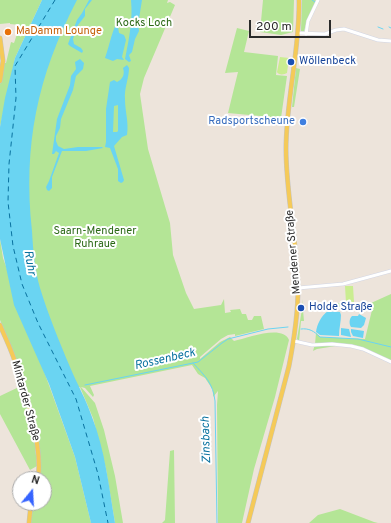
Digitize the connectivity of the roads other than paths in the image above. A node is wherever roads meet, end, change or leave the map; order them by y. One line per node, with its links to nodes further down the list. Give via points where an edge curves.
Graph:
1 (299, 0): 3 (main road, Mendener Straße)
2 (318, 0): 4 (street, via 308,21)
3 (298, 33): 4 (street); 9 (main road, Mendener Straße, via 286,149)
4 (306, 34): 6 (street, via 325,34 344,29 378,40)
5 (0, 38): 7 (main road, via 3,61)
6 (391, 41)
7 (0, 81)
8 (391, 271): 9 (street, via 343,284)
9 (298, 288): 11 (main road, Mendener Straße)
10 (0, 325): 13 (main road, Mintarder Straße, via 17,366 30,410 37,441)
11 (294, 341): 12 (street, via 312,345 351,346); 16 (main road, Mendener Straße)
12 (391, 362)
13 (40, 471)
14 (30, 511): 15 (main road)
15 (29, 523)
16 (248, 523)

